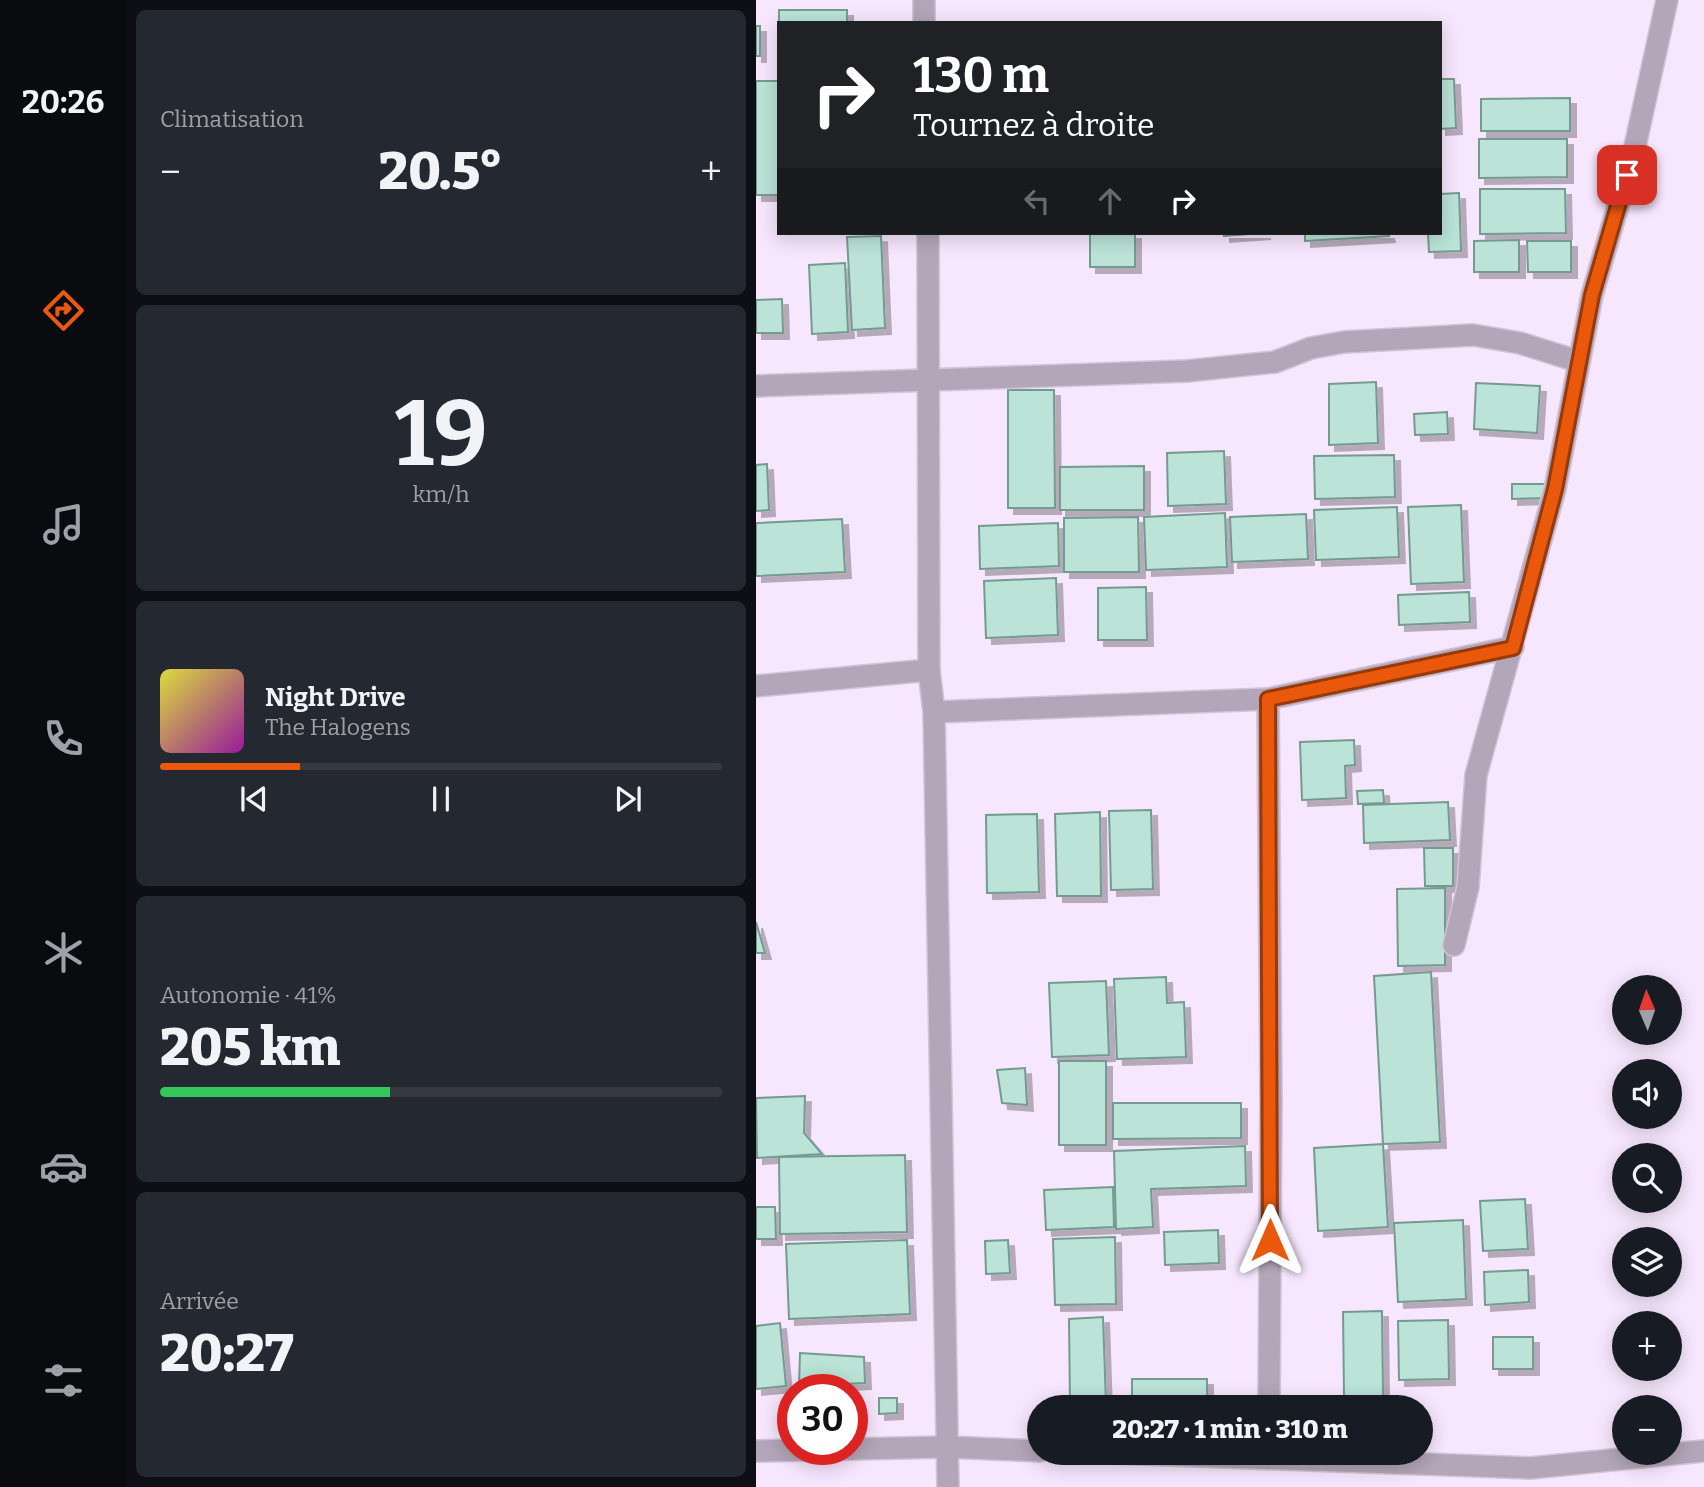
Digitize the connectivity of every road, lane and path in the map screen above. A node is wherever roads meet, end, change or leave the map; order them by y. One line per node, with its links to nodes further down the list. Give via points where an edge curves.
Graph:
1 (924, 0): 3 (street)
2 (1667, 0): 5 (street, via 1633,151)
3 (924, 21)
4 (928, 235): 6 (street)
5 (1577, 361): 6 (street, via 1520,343 1473,335 1345,342 1311,348 1275,362 1187,371); 8 (street, via 1555,489)
6 (930, 377): 7 (street); 9 (street)
7 (756, 386)
8 (1513, 648): 11 (street); 13 (street, via 1476,775 1468,887)
9 (929, 670): 10 (street); 12 (street)
10 (756, 686)
11 (1268, 699): 12 (street); 14 (street)
12 (934, 712): 15 (street)
13 (1454, 945)
14 (1269, 1395)
15 (947, 1447): 16 (street); 17 (street); 23 (street)
16 (868, 1449)
17 (1027, 1450)
18 (756, 1451): 19 (street)
19 (777, 1451)
20 (1704, 1451): 22 (street)
21 (1376, 1465): 22 (street)
22 (1530, 1478)
23 (948, 1487)

